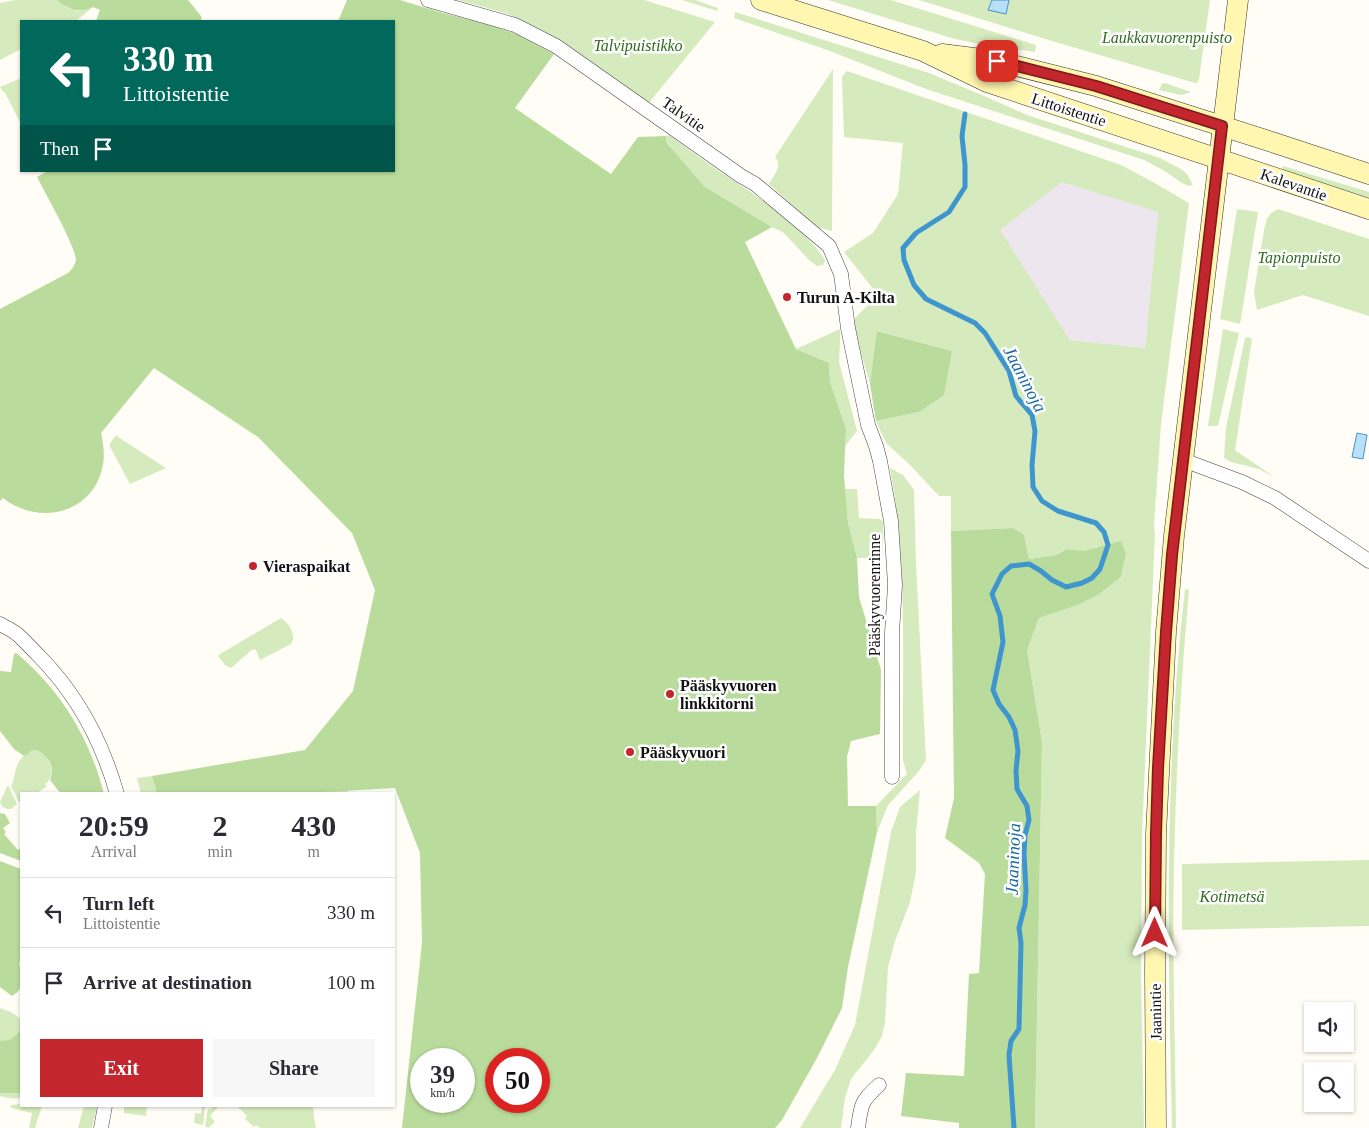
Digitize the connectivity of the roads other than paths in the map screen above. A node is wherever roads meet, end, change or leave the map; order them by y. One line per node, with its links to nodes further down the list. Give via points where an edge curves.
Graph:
1 (428, 0): 9 (street, Talvitie, via 515,25 556,46 756,184 829,246 841,274)
2 (761, 0): 4 (main road, Littoistentie)
3 (1238, 0): 5 (main road, Jaanintie)
4 (923, 51): 5 (main road, Littoistentie, via 997,61 1096,86); 6 (main road, Littoistentie, via 987,82)
5 (1222, 126): 6 (main road, Jaanintie); 7 (main road, Kalevantie)
6 (1219, 159): 8 (main road, Kalevantie); 10 (main road, Jaanintie)
7 (1369, 174)
8 (1369, 209)
9 (848, 328): 13 (street, Pääskyvuorenrinne, via 891,521 895,585)
10 (1183, 460): 11 (street, via 1275,498); 19 (main road, Jaanintie, via 1166,632 1156,834)
11 (1369, 561)
12 (0, 624): 14 (street, via 16,633 72,694 88,721)
13 (892, 777)
14 (116, 792)
15 (879, 1085): 18 (street, via 867,1095 860,1107)
16 (105, 1107): 17 (street)
17 (101, 1128)
18 (858, 1128)
19 (1156, 1128)

